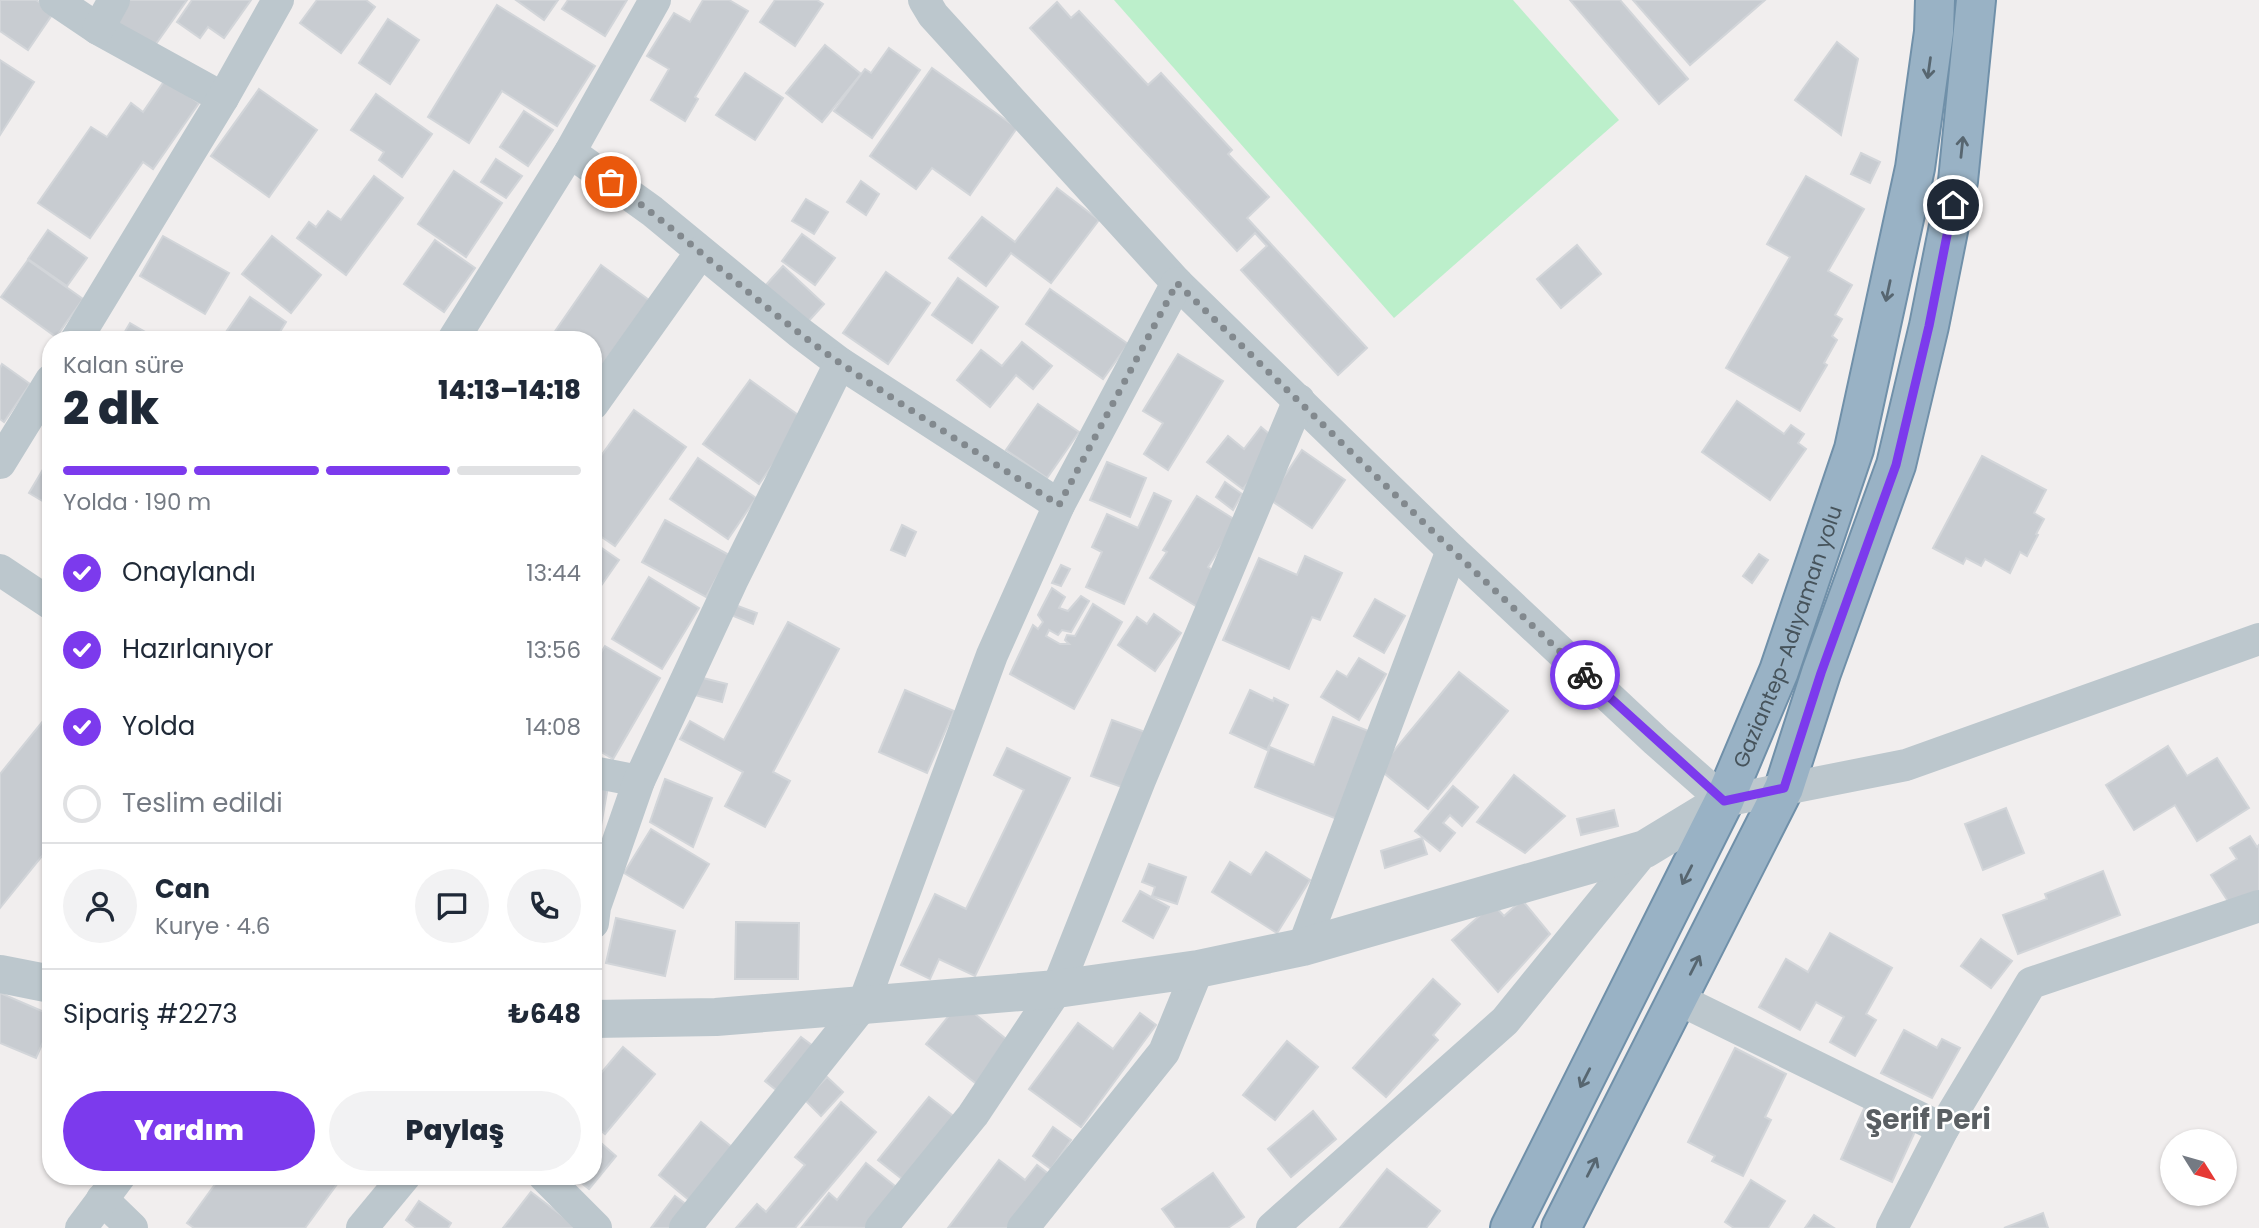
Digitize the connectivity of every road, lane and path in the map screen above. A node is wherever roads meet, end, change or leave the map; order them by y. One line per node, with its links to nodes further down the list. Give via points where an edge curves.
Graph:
1 (55, 0): 8 (street)
2 (114, 0): 8 (street)
3 (278, 0): 9 (street)
4 (655, 0): 10 (street)
5 (1936, 0): 28 (highway, Gaziantep-Adıyaman yolu, one-way to 28, via 1915,168 1854,449 1779,671)
6 (1976, 0): 27 (highway, one-way to 6, via 1899,453 1958,181)
7 (936, 5): 12 (street)
8 (98, 29): 9 (street)
9 (223, 98): 13 (street)
10 (570, 152): 11 (street); 14 (street)
11 (701, 252): 15 (street); 16 (street)
12 (1177, 283): 18 (street); 20 (street)
13 (81, 331)
14 (459, 331)
15 (840, 363): 20 (street); 26 (street)
16 (602, 391)
17 (42, 395): 19 (street)
18 (1299, 400): 21 (street); 36 (street)
19 (0, 463)
20 (1059, 505): 38 (street, via 992,654)
21 (1452, 550): 28 (street); 32 (street)
22 (0, 570): 23 (street)
23 (42, 598)
24 (2259, 639): 27 (street, via 1906,765)
25 (602, 774): 26 (street)
26 (639, 781): 30 (street)
27 (1784, 788): 28 (street); 37 (highway, one-way to 27)
28 (1724, 801): 29 (street); 52 (highway, Gaziantep-Adıyaman yolu, one-way to 52)
29 (1645, 849): 32 (street); 51 (street, via 1505,1021)
30 (602, 887)
31 (2259, 906): 40 (street, via 2031,983)
32 (1303, 947): 33 (street)
33 (1198, 969): 36 (street); 50 (street, via 1164,1052)
34 (0, 974): 35 (street)
35 (42, 982)
36 (1057, 989): 38 (street); 49 (street, via 973,1115)
37 (1678, 999): 40 (street); 53 (highway, one-way to 37)
38 (863, 1006): 39 (street, via 716,1017); 48 (street)
39 (602, 1018)
40 (1943, 1129): 54 (street)
41 (398, 1185): 46 (street)
42 (553, 1185): 47 (street)
43 (111, 1187): 44 (street); 45 (street)
44 (80, 1228)
45 (132, 1228)
46 (362, 1228)
47 (596, 1228)
48 (685, 1228)
49 (881, 1228)
50 (1023, 1228)
51 (1272, 1228)
52 (1510, 1228)
53 (1561, 1228)
54 (1892, 1228)

